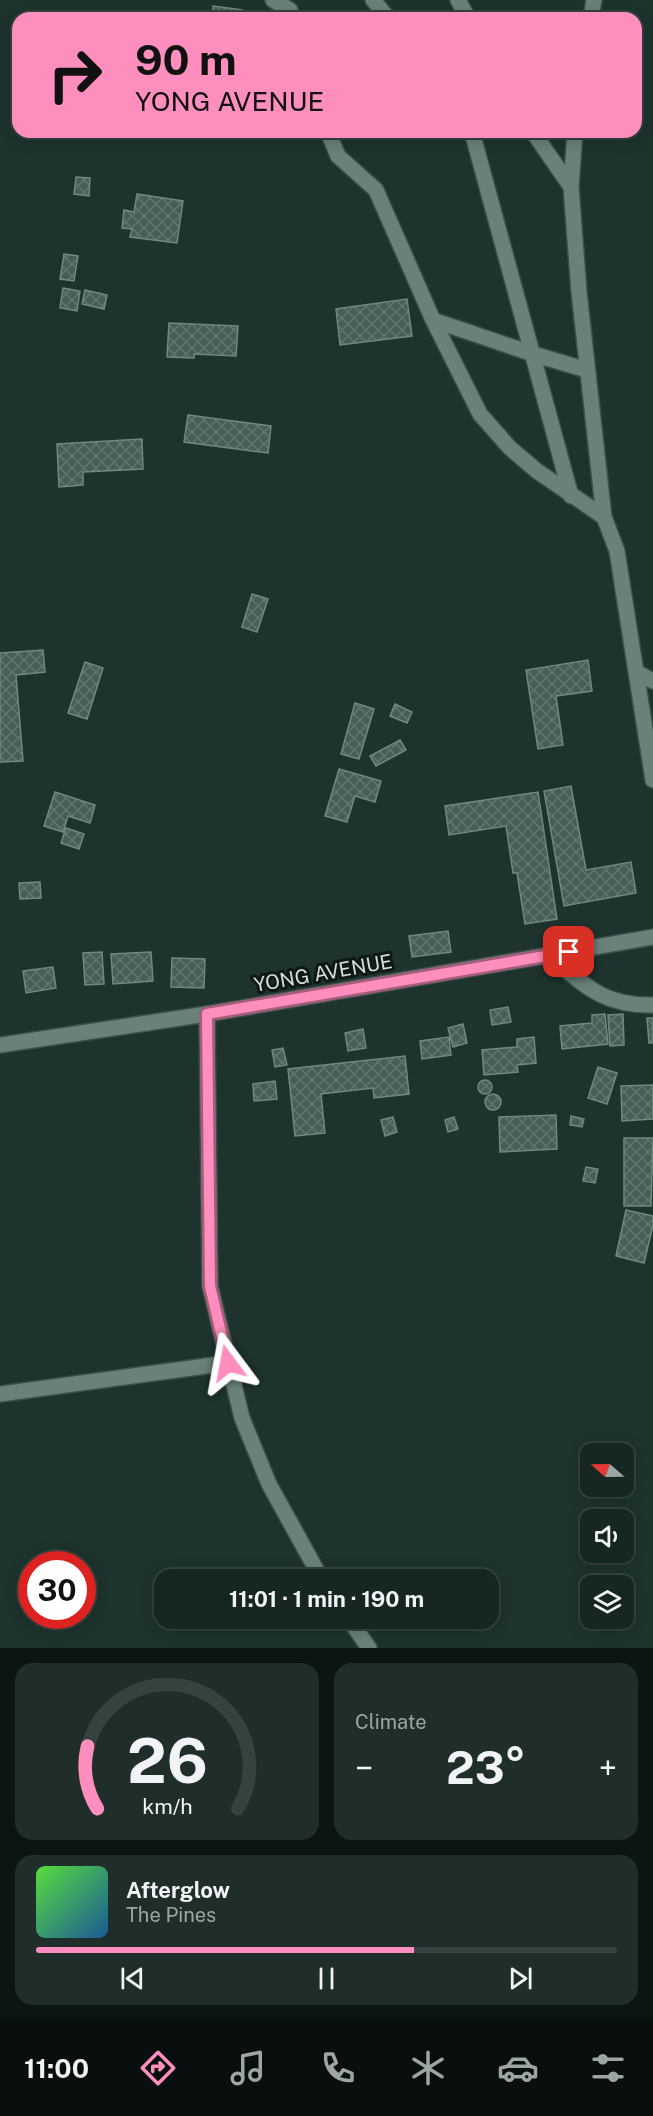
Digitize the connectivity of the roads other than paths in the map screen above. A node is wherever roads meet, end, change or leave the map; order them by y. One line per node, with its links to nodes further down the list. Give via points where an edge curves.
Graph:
1 (273, 0): 3 (street)
2 (373, 0): 4 (street)
3 (290, 9)
4 (383, 12)
5 (330, 138): 10 (street, via 338,156 375,190)
6 (474, 138): 11 (street)
7 (537, 138): 9 (street)
8 (575, 138): 9 (street)
9 (571, 187): 12 (street)
10 (432, 320): 11 (street); 13 (street, via 480,414 510,448)
11 (533, 354): 12 (street); 13 (street)
12 (587, 370): 14 (street)
13 (571, 496): 14 (street)
14 (604, 517): 15 (street, via 617,551)
15 (636, 672): 16 (street); 17 (street)
16 (653, 681)
17 (653, 780)
18 (653, 937): 19 (street, YONG AVENUE)
19 (548, 956): 20 (street, via 597,994 617,1002); 21 (street, YONG AVENUE)
20 (653, 1005)
21 (207, 1014): 22 (street, YONG AVENUE); 23 (street, via 210,1286)
22 (0, 1045)
23 (228, 1363): 24 (street); 25 (street, via 242,1418 269,1484)
24 (0, 1394)
25 (316, 1569)
26 (356, 1629): 27 (street)
27 (369, 1648)

